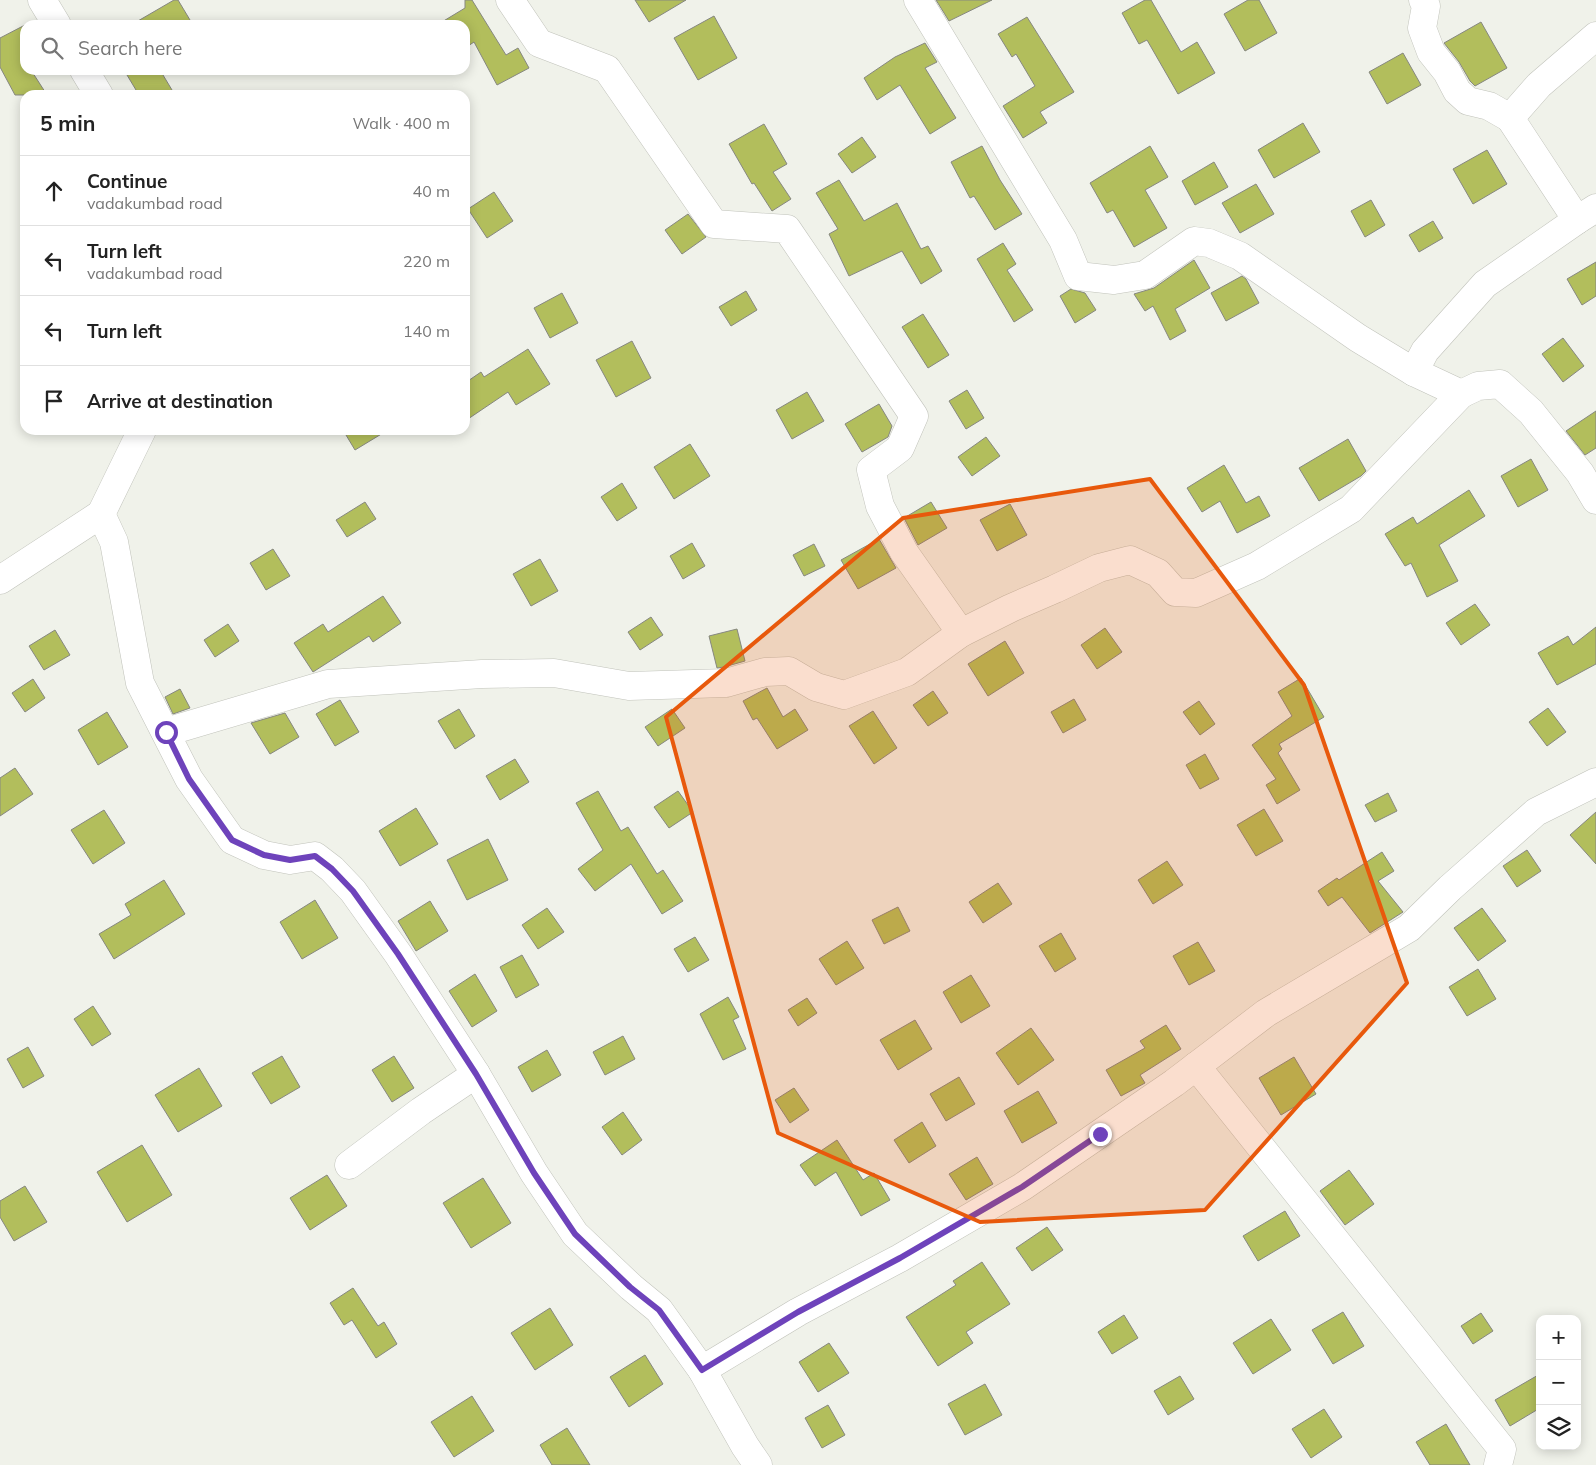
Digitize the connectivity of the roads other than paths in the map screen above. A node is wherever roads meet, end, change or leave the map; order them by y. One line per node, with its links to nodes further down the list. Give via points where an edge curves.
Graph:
1 (42, 0): 5 (street)
2 (510, 0): 17 (street, via 538,43 607,69 714,224 787,229 914,416 900,448 871,470 880,506 904,552)
3 (918, 0): 11 (street, via 1063,240 1078,276 1114,280 1145,275 1194,241 1209,243 1240,256 1358,338)
4 (1423, 0): 9 (street, via 1426,6 1422,28 1431,52 1457,91 1468,101 1489,106)
5 (54, 20)
6 (1596, 36): 9 (street, via 1539,85)
7 (87, 75): 8 (street)
8 (96, 90)
9 (1510, 118): 10 (street)
10 (1586, 214): 11 (street, via 1485,284 1425,350)
11 (1414, 372): 12 (street)
12 (1461, 394): 14 (street, via 1478,386 1500,384 1531,412 1580,474); 17 (street, via 1352,509 1257,566 1196,594 1175,592 1158,573 1130,560 1099,568)
13 (140, 435): 15 (street)
14 (1596, 500)
15 (101, 514): 16 (street); 18 (street, via 114,542 140,683)
16 (0, 580)
17 (961, 633): 18 (street, via 907,672 844,695 816,687 789,671 765,672 726,683 629,686 554,673 482,674 328,684)
18 (166, 732): 21 (street, via 189,779 232,840 272,857 290,860 315,856 353,891)
19 (1596, 782): 20 (street, via 1536,812 1409,928 1266,1013)
20 (1196, 1066): 23 (street, via 1022,1187 900,1258 798,1312); 25 (street, via 1502,1449)
21 (476, 1074): 22 (street); 23 (street, via 534,1173 575,1234 659,1310)
22 (349, 1165)
23 (702, 1370): 24 (street)
24 (758, 1465)
25 (1498, 1465)

